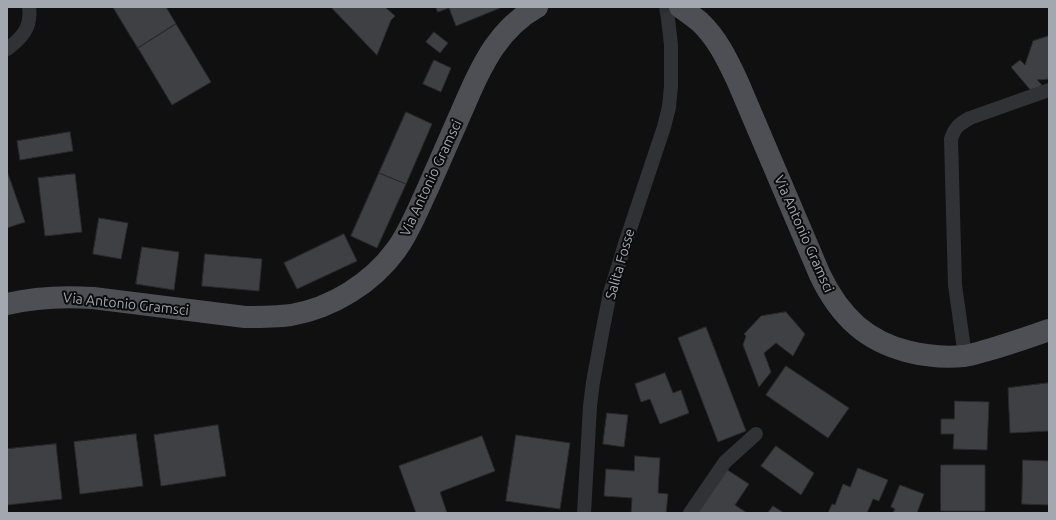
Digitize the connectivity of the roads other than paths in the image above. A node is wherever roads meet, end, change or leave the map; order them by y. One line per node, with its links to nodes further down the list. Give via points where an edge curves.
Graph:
1 (29, 7): 4 (street, via 30,16 25,32)
2 (536, 7): 6 (main road, Via Antonio Gramsci, via 510,26 490,52 412,224 396,249 376,273 349,292 305,311 260,317 74,297 41,298)
3 (674, 13): 8 (main road, Via Antonio Gramsci, via 701,23 729,63 820,275 827,290 847,317 859,328 900,350 932,356); 10 (street, Salita Fosse, via 670,107 610,293 593,382)
4 (7, 49)
5 (1049, 90): 8 (street, via 970,118 954,130 951,139 954,285)
6 (7, 304)
7 (1049, 330): 8 (main road, Via Antonio Gramsci, via 1008,345)
8 (965, 356)
9 (756, 434): 11 (street, via 725,462)
10 (584, 513)
11 (690, 513)

